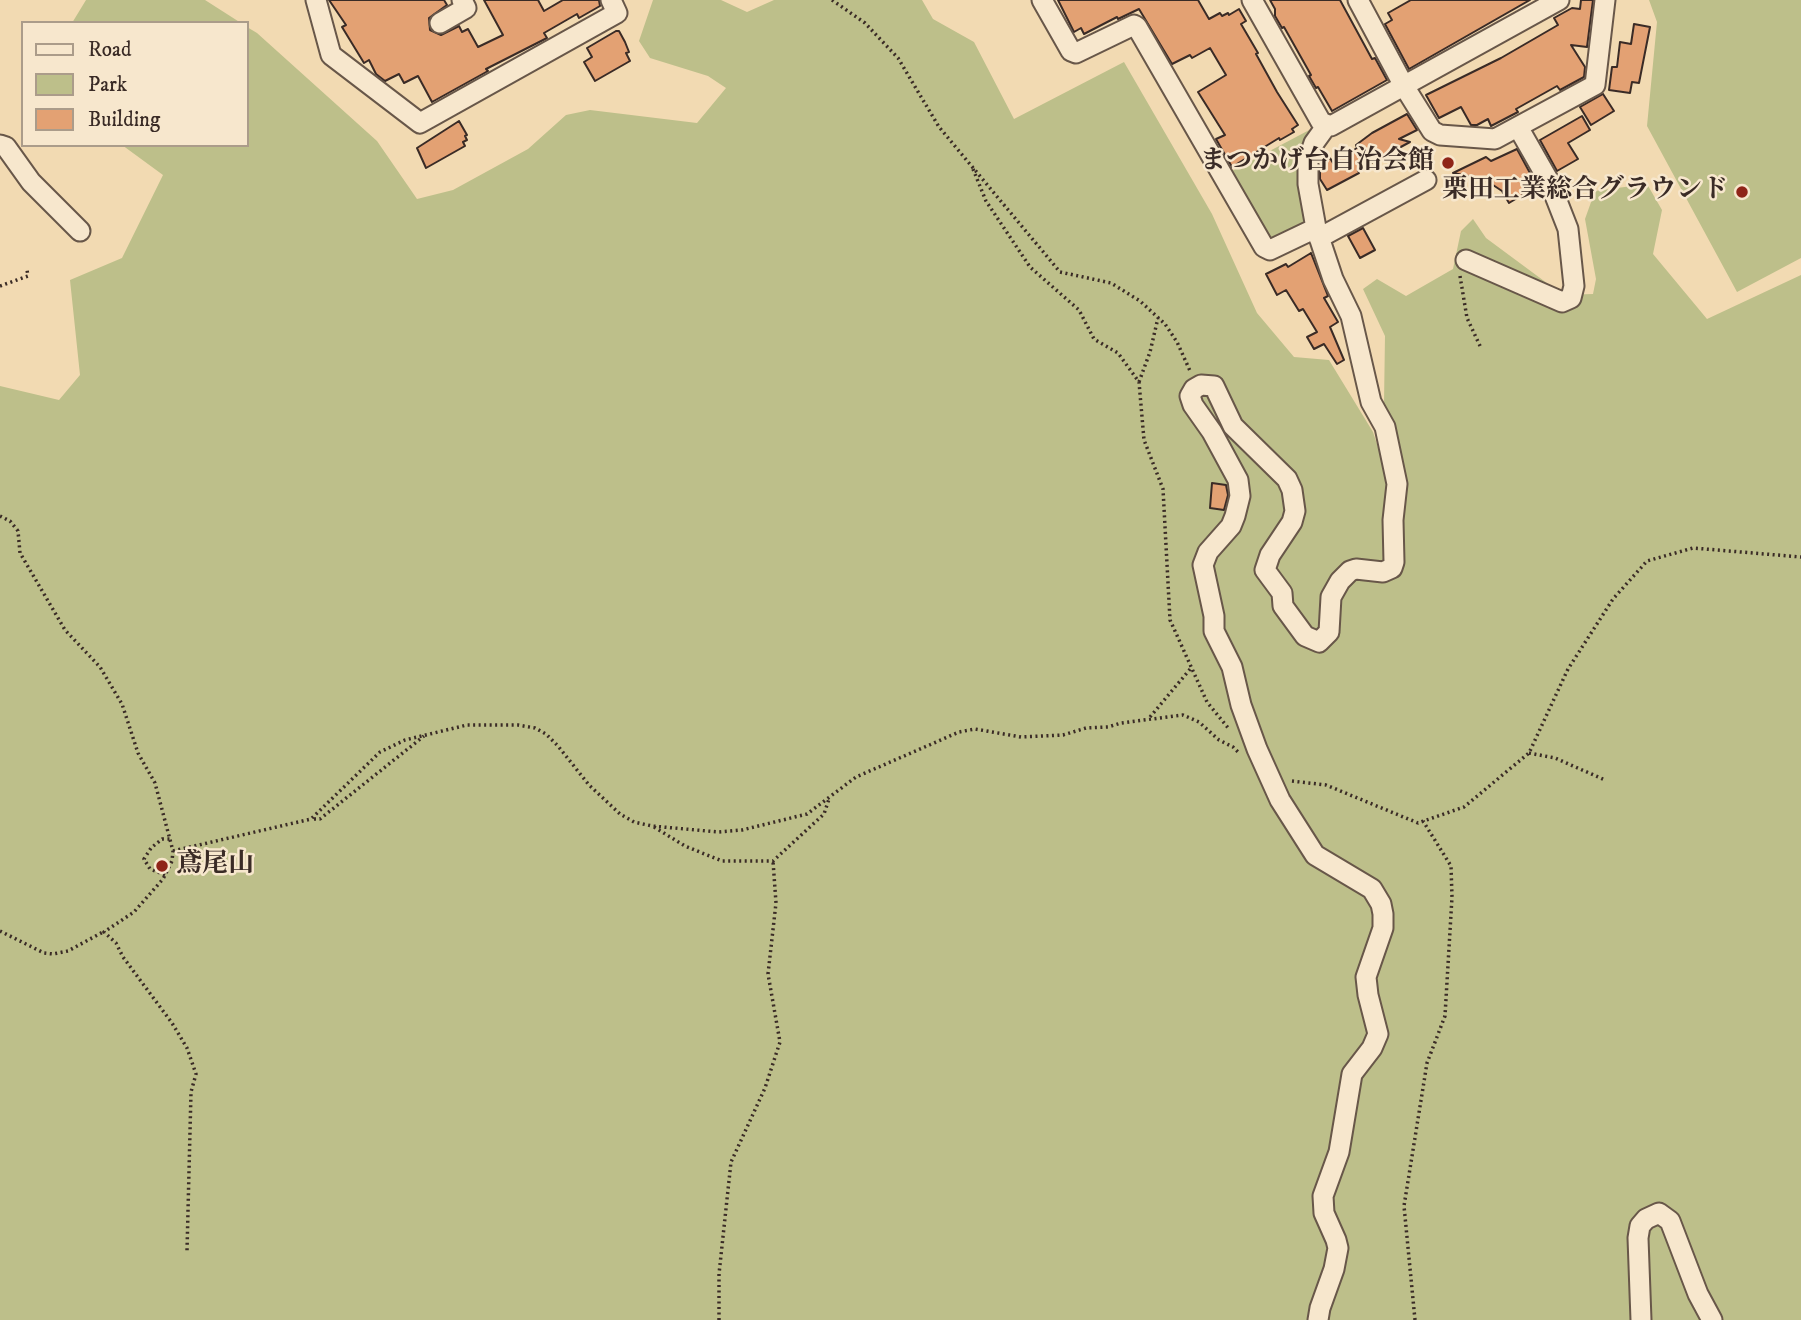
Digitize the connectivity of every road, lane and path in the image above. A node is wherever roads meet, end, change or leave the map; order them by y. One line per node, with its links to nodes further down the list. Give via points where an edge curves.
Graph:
1 (316, 0): 3 (street, via 331,55 420,124 617,13)
2 (462, 0): 10 (street, via 466,8)
3 (611, 0)
4 (832, 0): 15 (path, via 865,23 898,58 939,127)
5 (1042, 0): 18 (street, via 1076,53 1134,24 1137,27 1264,247 1270,250)
6 (1252, 0): 12 (street, via 1321,122)
7 (1559, 0): 11 (street)
8 (1605, 0): 13 (street, via 1595,85)
9 (1363, 2): 11 (street)
10 (440, 23)
11 (1404, 86): 12 (street); 13 (street, via 1432,131 1440,135 1495,139)
12 (1327, 125): 18 (street, via 1308,161)
13 (1518, 127): 19 (street, via 1550,183 1568,229 1574,286 1571,298 1562,302)
14 (0, 145): 17 (street)
15 (973, 169): 22 (path, via 1060,272 1111,283); 24 (path, via 986,201 1030,267 1079,310 1094,339 1118,353)
16 (1426, 180): 18 (street)
17 (80, 232)
18 (1317, 233): 25 (street, via 1351,316 1370,402 1385,427 1397,484 1392,568 1383,572 1356,569 1340,581 1331,597 1329,632 1319,642 1305,636 1265,570 1292,522 1292,491 1287,479 1233,426 1214,386)
19 (1466, 260): 23 (path, via 1459,266 1462,292 1467,318)
20 (27, 270): 21 (path, via 28,276)
21 (0, 286)
22 (1158, 318): 24 (path); 25 (path, via 1177,342)
23 (1481, 348)
24 (1139, 382): 28 (path, via 1144,440 1163,489 1170,620)
25 (1198, 387): 34 (street, via 1190,397 1193,405 1233,468 1240,496 1231,526 1208,552 1203,565 1214,631 1232,667)
26 (0, 516): 40 (path, via 18,531 20,553 65,630 100,667 122,704 138,753 155,783)
27 (1801, 557): 32 (path, via 1693,548 1647,561 1613,599 1568,669)
28 (1191, 668): 29 (path); 31 (path, via 1207,702)
29 (1148, 719): 33 (path, via 1191,718 1233,747); 36 (path, via 1063,735 959,732 856,777)
30 (426, 735): 37 (path, via 320,819); 37 (path, via 380,752); 39 (path, via 467,725 536,729 558,746 620,814)
31 (1236, 738)
32 (1530, 753): 35 (path, via 1555,758); 38 (path, via 1464,807)
33 (1244, 761)
34 (1269, 778): 38 (path, via 1326,785 1418,823); 48 (street, via 1315,855 1372,889 1383,915 1366,976 1378,1034 1352,1074 1339,1152 1324,1196 1324,1213 1338,1248)
35 (1605, 780)
36 (830, 797): 39 (path, via 807,814 742,830); 42 (path, via 824,814)
37 (311, 819): 41 (path)
38 (1423, 821): 49 (path, via 1451,866 1452,897 1445,1016 1427,1063 1404,1206)
39 (652, 827): 42 (path, via 722,861)
40 (170, 839): 41 (path); 43 (path, via 162,839 145,859 150,869)
41 (173, 851): 43 (path)
42 (773, 861): 47 (path, via 776,903 768,974 780,1042 765,1088 731,1162)
43 (165, 875): 45 (path, via 134,912)
44 (0, 931): 45 (path, via 53,954)
45 (104, 932): 46 (path, via 173,1023 196,1074 191,1092)
46 (187, 1251)
47 (719, 1320)
48 (1318, 1320)
49 (1415, 1320)
50 (1641, 1320): 51 (street, via 1640,1226 1659,1213 1671,1221)
51 (1712, 1320)

